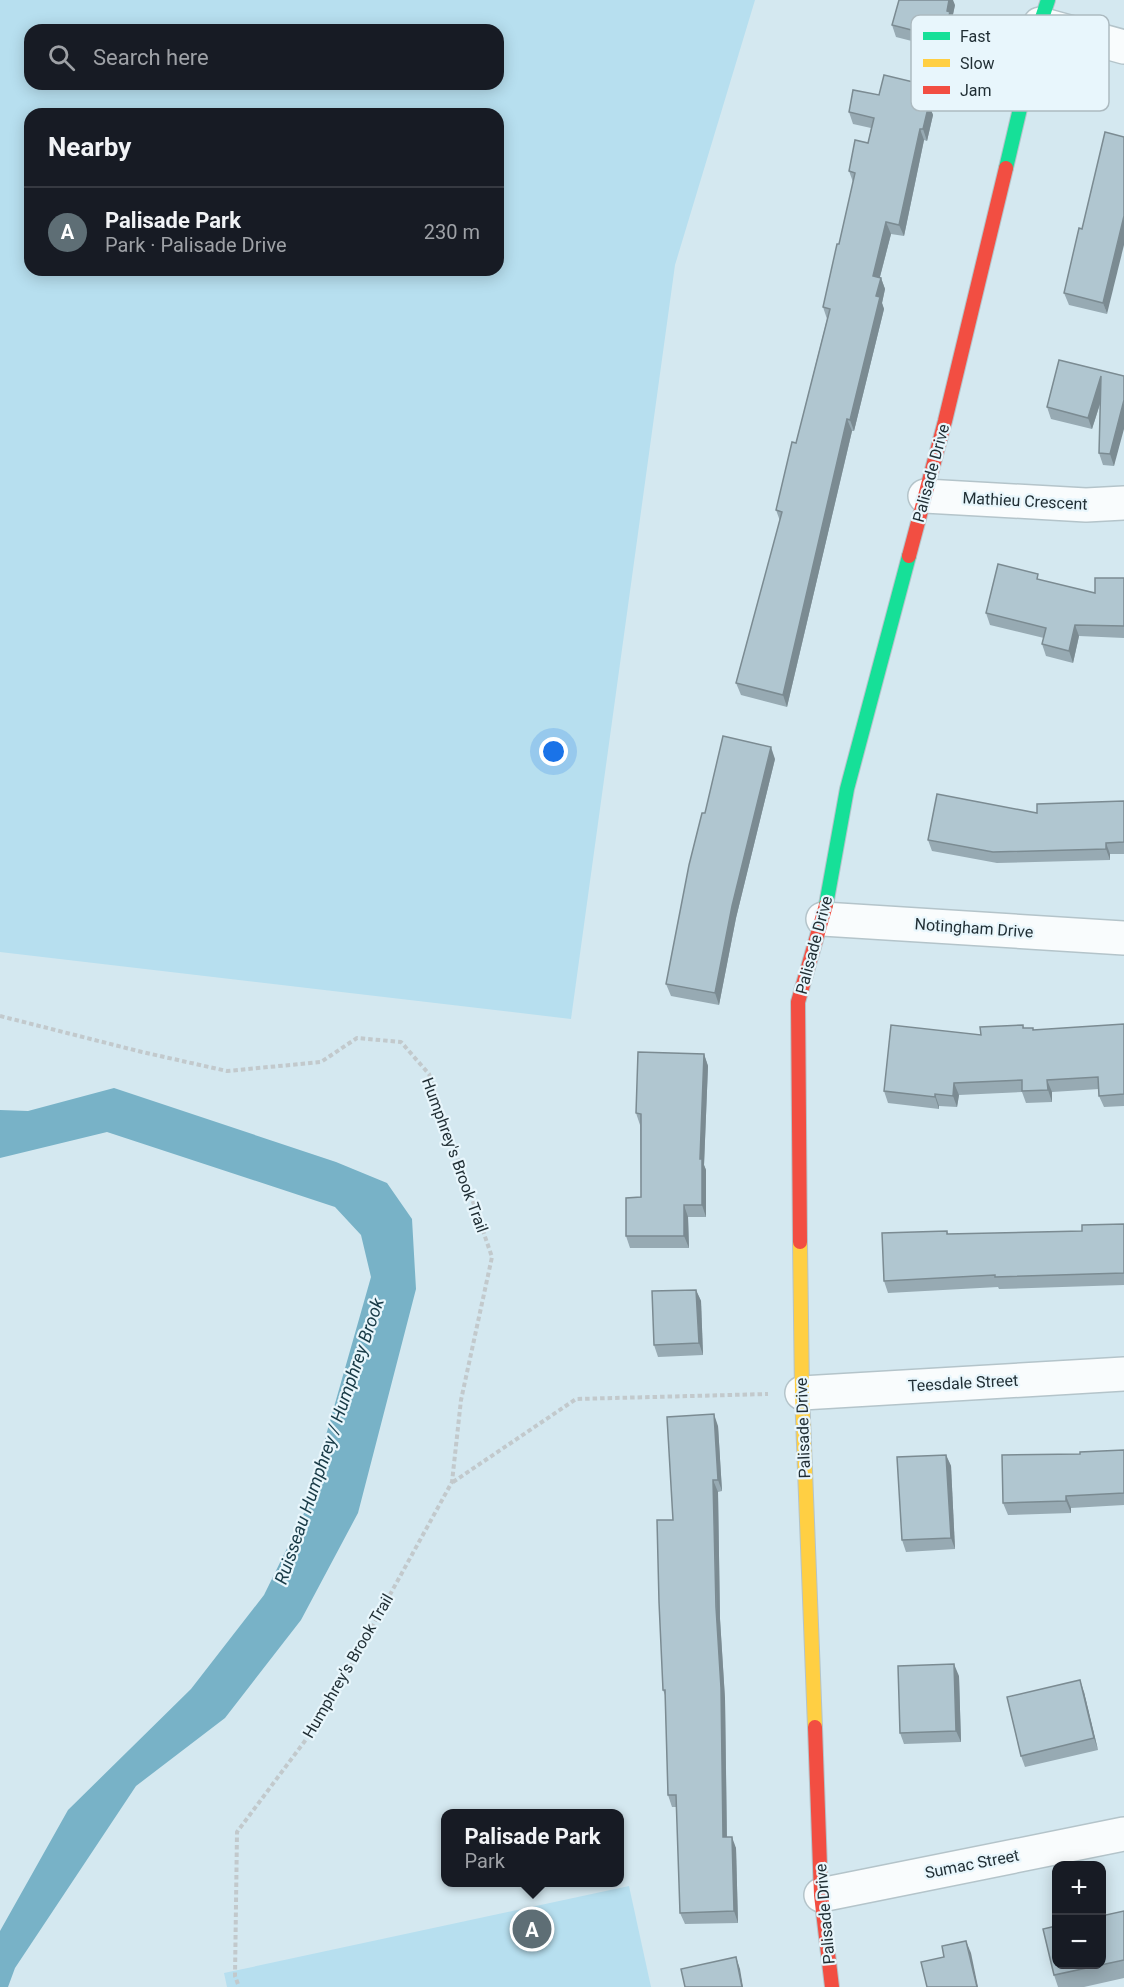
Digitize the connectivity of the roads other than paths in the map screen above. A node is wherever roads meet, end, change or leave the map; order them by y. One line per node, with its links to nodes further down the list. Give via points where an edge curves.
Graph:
1 (1109, 40): 2 (street)
2 (1124, 47)
3 (1020, 111): 4 (street, Palisade Drive)
4 (926, 496): 5 (street, Mathieu Crescent); 6 (street, Palisade Drive, via 847,789)
5 (1124, 503)
6 (823, 919): 7 (street, Notingham Drive); 9 (street, Palisade Drive, via 798,1002)
7 (1124, 938)
8 (1124, 1374): 9 (street, Teesdale Street)
9 (802, 1393): 11 (street, Palisade Drive)
10 (1124, 1834): 11 (street, Sumac Street)
11 (821, 1895): 12 (street, Palisade Drive)
12 (832, 1987)

